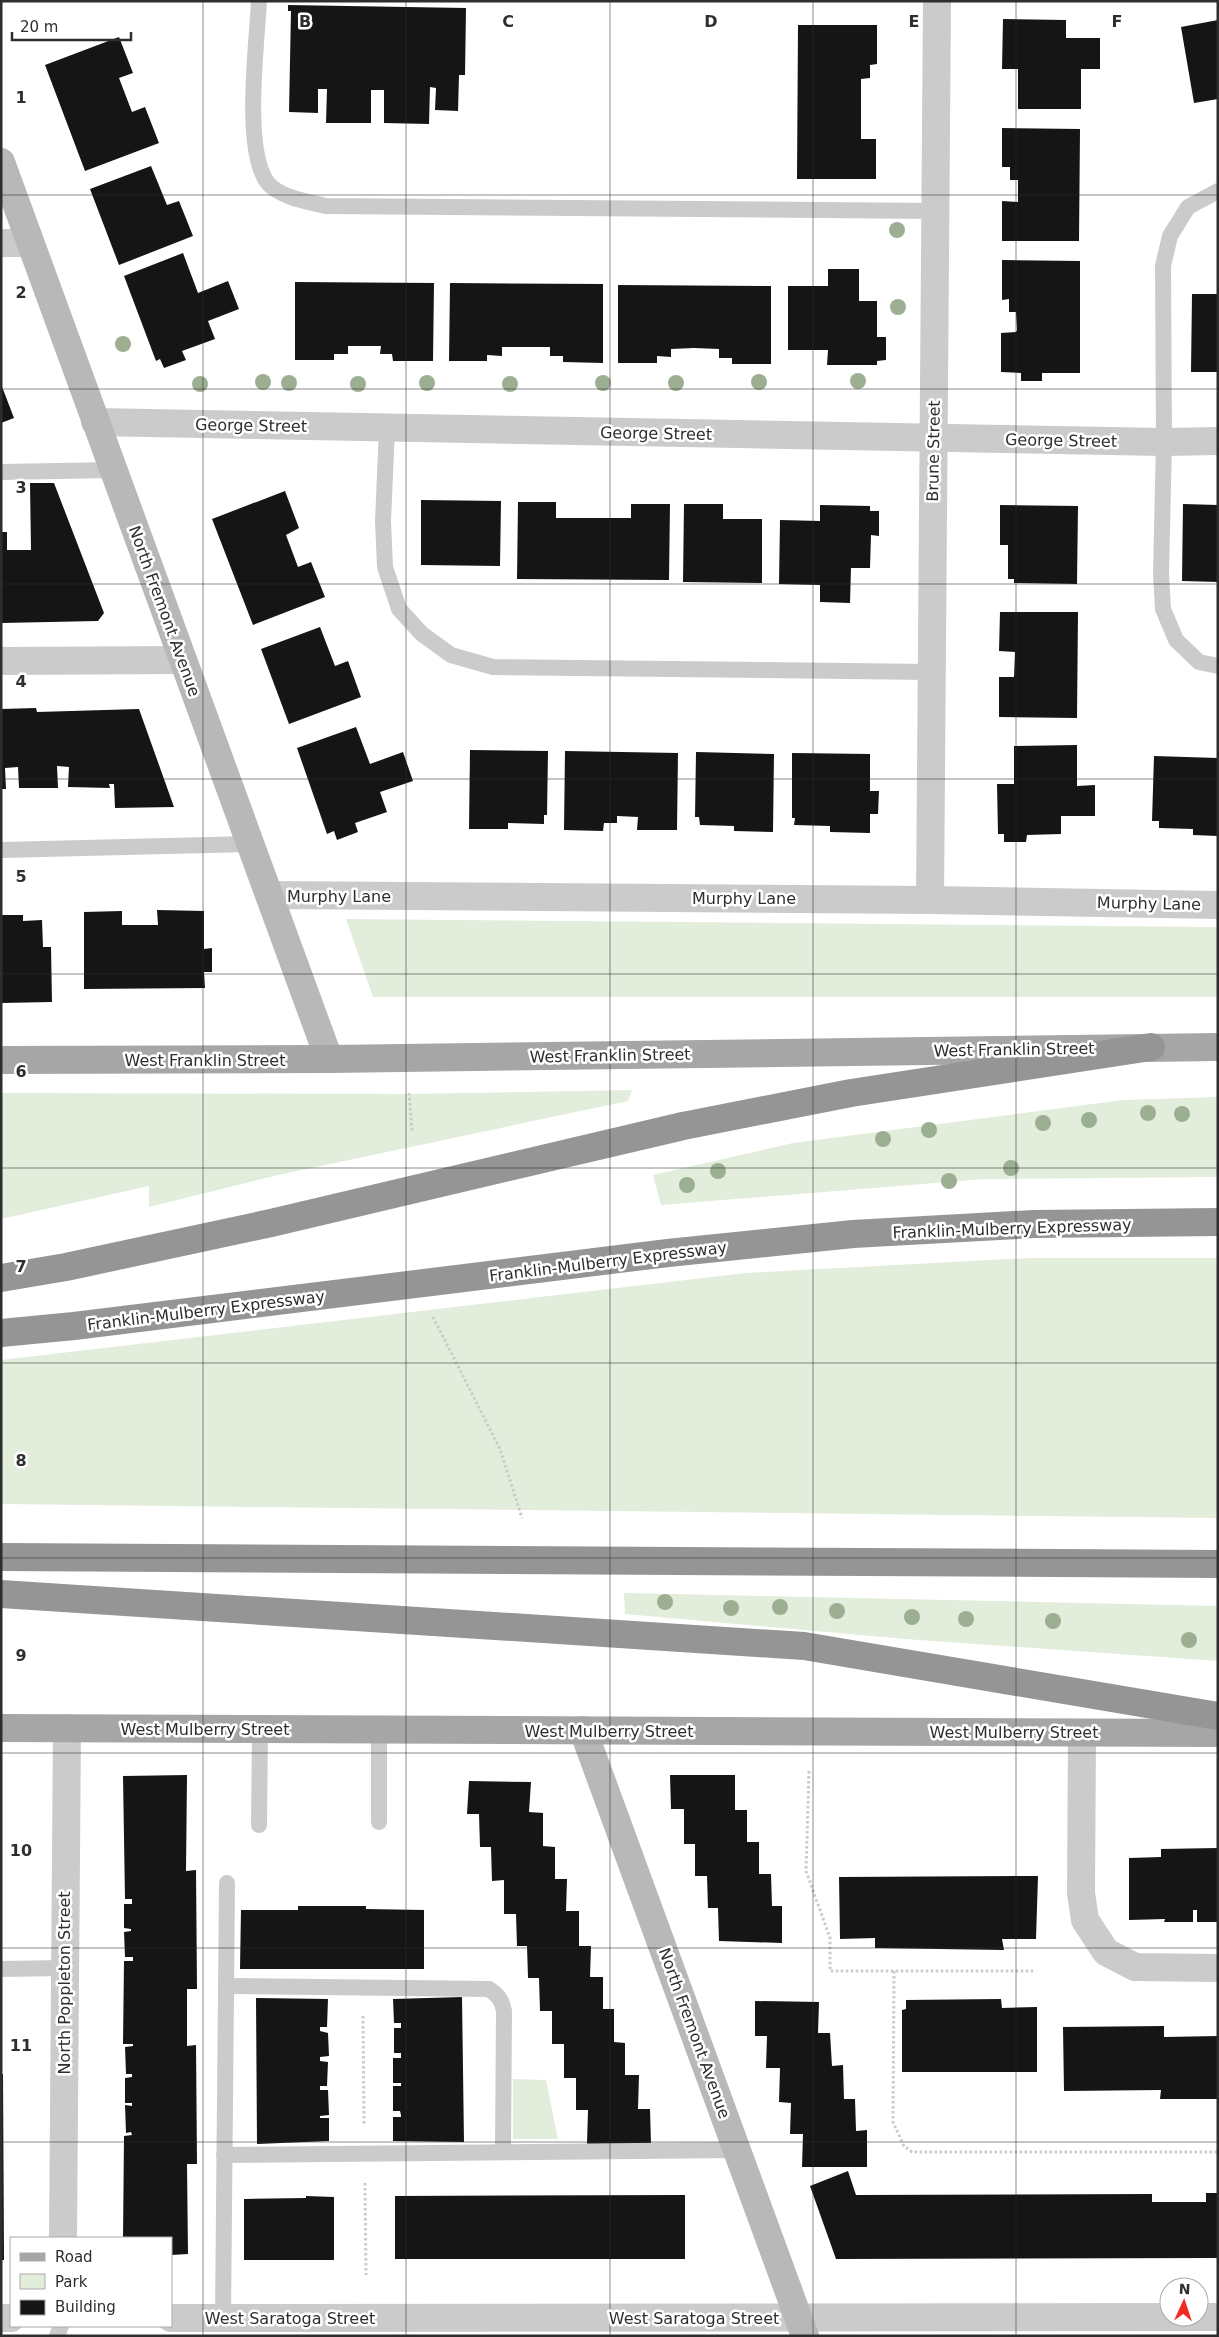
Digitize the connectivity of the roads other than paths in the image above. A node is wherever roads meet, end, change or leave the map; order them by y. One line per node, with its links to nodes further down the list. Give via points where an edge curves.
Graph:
1 (259, 1): 5 (lane, via 253,122 256,155 268,183 289,196 326,206)
2 (937, 1): 5 (street, Brune Street)
3 (1, 162): 7 (main road, North Fremont Avenue)
4 (1218, 191): 12 (lane, via 1188,206 1170,236 1163,266)
5 (935, 210): 10 (street, Brune Street)
6 (1, 243): 7 (street)
7 (30, 243): 8 (main road, North Fremont Avenue)
8 (95, 422): 9 (street, George Street); 13 (main road, North Fremont Avenue)
9 (386, 428): 10 (street, George Street); 18 (lane, via 383,521 386,567 399,609 422,634 451,655 493,667)
10 (934, 437): 12 (street, George Street); 18 (street, Brune Street)
11 (1218, 441): 12 (street, George Street)
12 (1164, 442): 17 (lane, via 1163,609 1176,640 1199,662)
13 (113, 470): 14 (lane); 15 (main road, North Fremont Avenue)
14 (1, 472)
15 (183, 660): 16 (street); 19 (main road, North Fremont Avenue)
16 (1, 661)
17 (1218, 666)
18 (932, 672): 22 (street, Brune Street)
19 (250, 844): 20 (lane); 21 (main road, North Fremont Avenue)
20 (1, 850)
21 (269, 895): 22 (street, Murphy Lane); 26 (main road, North Fremont Avenue)
22 (930, 900): 23 (street, Murphy Lane)
23 (1218, 904)
24 (1151, 1047): 25 (main road, West Franklin Street); 26 (main road, West Franklin Street); 29 (highway, via 851,1093 683,1126 271,1223)
25 (1218, 1047)
26 (329, 1059): 27 (main road, West Franklin Street)
27 (1, 1060)
28 (1218, 1222): 30 (highway, Franklin-Mulberry Expressway, via 1034,1224 853,1234 668,1253)
29 (1, 1278)
30 (1, 1334)
31 (1, 1556): 32 (highway)
32 (1218, 1564)
33 (1, 1594): 34 (highway, via 804,1646)
34 (1218, 1716)
35 (1, 1728): 36 (main road, West Mulberry Street)
36 (67, 1728): 37 (main road, West Mulberry Street); 45 (street, North Poppleton Street)
37 (260, 1729): 38 (main road, West Mulberry Street); 43 (lane)
38 (379, 1730): 39 (main road, West Mulberry Street); 42 (lane)
39 (583, 1730): 40 (main road, West Mulberry Street); 49 (main road, North Fremont Avenue)
40 (1082, 1733): 41 (main road, West Mulberry Street); 46 (street, via 1081,1893 1085,1920 1106,1952 1135,1967)
41 (1218, 1733)
42 (380, 1822)
43 (259, 1825)
44 (227, 1883): 48 (lane)
45 (64, 1968): 47 (lane); 52 (street, North Poppleton Street)
46 (1218, 1968)
47 (1, 1969)
48 (227, 1986): 50 (lane, via 489,1988 497,1994 504,2011); 51 (lane)
49 (738, 2150): 50 (lane); 57 (main road, North Fremont Avenue)
50 (503, 2152): 51 (lane)
51 (224, 2155): 55 (lane)
52 (63, 2237)
53 (1218, 2317): 57 (street, West Saratoga Street)
54 (172, 2318): 55 (street, West Saratoga Street)
55 (223, 2318): 56 (street, West Saratoga Street)
56 (366, 2327): 57 (street, West Saratoga Street)
57 (801, 2327)

